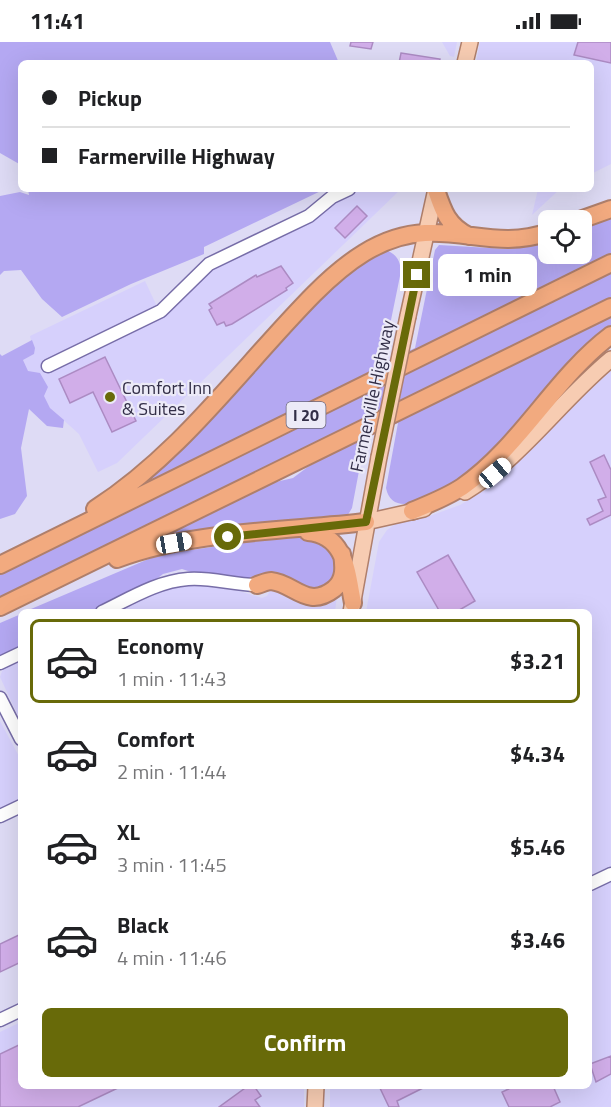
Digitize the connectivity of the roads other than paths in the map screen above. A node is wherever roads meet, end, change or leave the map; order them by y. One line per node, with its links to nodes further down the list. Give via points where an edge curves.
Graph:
1 (470, 42): 2 (main road)
2 (466, 60)
3 (343, 192): 15 (street, via 309,216 209,264 161,311)
4 (435, 192): 8 (main road, Farmerville Highway)
5 (437, 192): 10 (highway, via 446,218)
6 (611, 207): 7 (highway)
7 (592, 216)
8 (425, 233): 10 (highway); 17 (main road, Farmerville Highway, bridge); 19 (highway, via 370,248 330,277 179,444 142,477)
9 (538, 234): 10 (highway, via 506,241)
10 (472, 237)
11 (611, 263): 19 (highway, I 20)
12 (611, 307): 23 (highway, I 20)
13 (611, 335): 16 (highway, via 579,364 523,430 477,475 446,496)
14 (611, 360): 16 (main road, via 495,473 452,499)
15 (48, 366)
16 (412, 511): 17 (main road)
17 (366, 522): 18 (highway); 24 (main road, Farmerville Highway)
18 (290, 530): 20 (highway, via 324,535 332,539); 23 (highway, via 187,541 144,550)
19 (56, 539): 21 (highway, I 20)
20 (342, 554): 22 (highway, via 342,579 322,595 299,594 271,581); 24 (highway)
21 (0, 565)
22 (257, 585): 25 (street, via 205,579 173,581)
23 (0, 607)
24 (352, 607)
25 (108, 609)
26 (18, 654): 27 (street)
27 (0, 663)
28 (0, 698): 29 (street)
29 (18, 733)
30 (18, 807): 31 (street)
31 (0, 816)
32 (611, 874): 33 (street)
33 (592, 883)
34 (18, 1011): 35 (street)
35 (0, 1020)
36 (316, 1089): 37 (main road)
37 (315, 1107)

